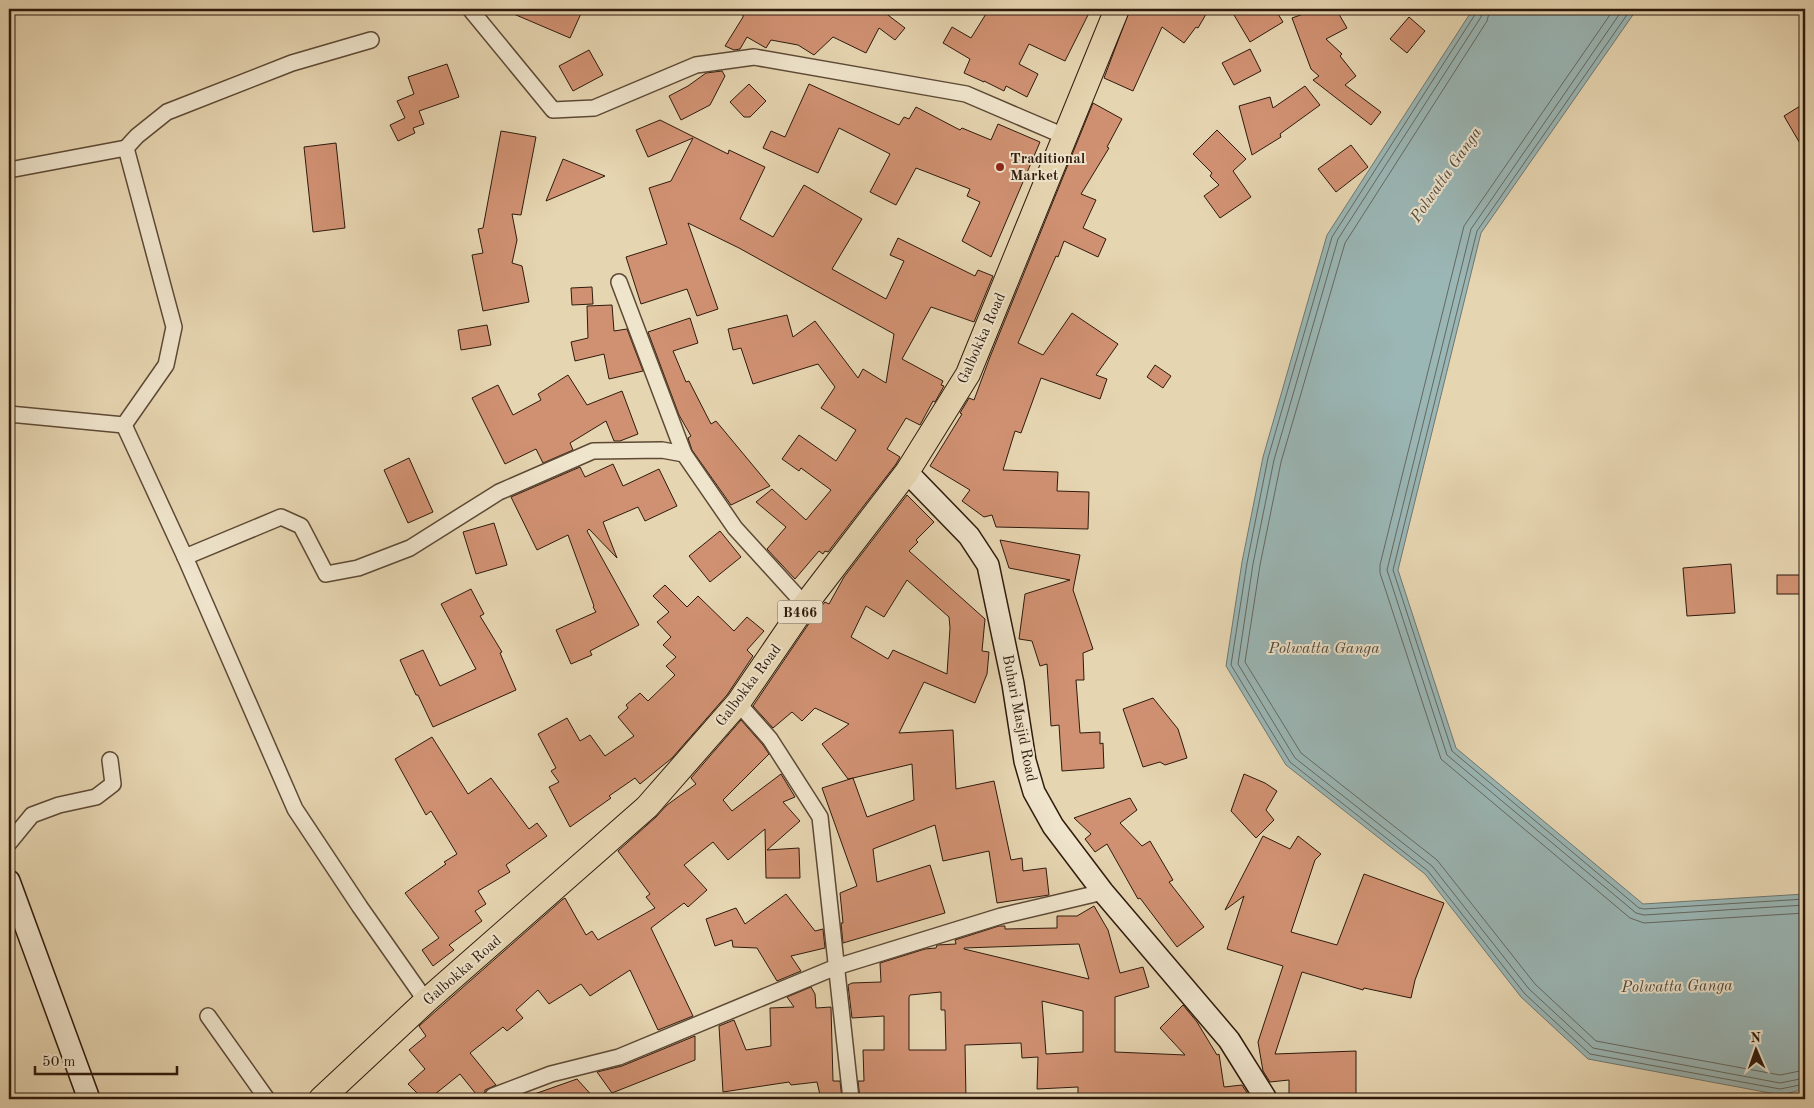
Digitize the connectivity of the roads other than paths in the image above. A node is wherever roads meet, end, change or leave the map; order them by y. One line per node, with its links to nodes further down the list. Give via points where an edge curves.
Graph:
1 (470, 9): 4 (street, via 553,110 594,108 696,65 754,57 966,94)
2 (1117, 9): 4 (main road, Galbokka Road / B466)
3 (371, 40): 5 (street, via 292,63 167,112)
4 (1064, 136): 11 (main road, Galbokka Road / B466, via 968,374)
5 (126, 148): 6 (street); 9 (street, via 174,327 166,366)
6 (9, 170)
7 (619, 282): 10 (street)
8 (9, 414): 9 (street)
9 (124, 426): 12 (street)
10 (684, 454): 12 (street, via 662,450 593,451 500,492 410,548 358,568 326,574 301,526 281,517); 13 (street, via 735,528)
11 (907, 472): 13 (main road, Galbokka Road / B466); 18 (main road, Buhari Masjid Road, via 969,536 988,565 1034,792 1053,826)
12 (185, 557): 21 (street, via 294,809)
13 (805, 605): 14 (main road, Galbokka Road / B466)
14 (738, 703): 20 (street, via 770,739 820,817); 21 (main road, Galbokka Road / B466, via 647,807)
15 (110, 760): 16 (street, via 113,784 96,797 32,815)
16 (9, 843)
17 (9, 880): 19 (main road)
18 (1103, 892): 20 (street, via 1001,916); 28 (main road, Buhari Masjid Road, via 1230,1040)
19 (14, 910): 24 (main road)
20 (836, 967): 23 (street, via 619,1057 551,1074); 27 (street)
21 (426, 1001): 26 (main road, Galbokka Road / B466)
22 (208, 1016): 25 (street)
23 (493, 1096)
24 (90, 1099)
25 (267, 1099)
26 (320, 1099)
27 (850, 1099)
28 (1266, 1099)

